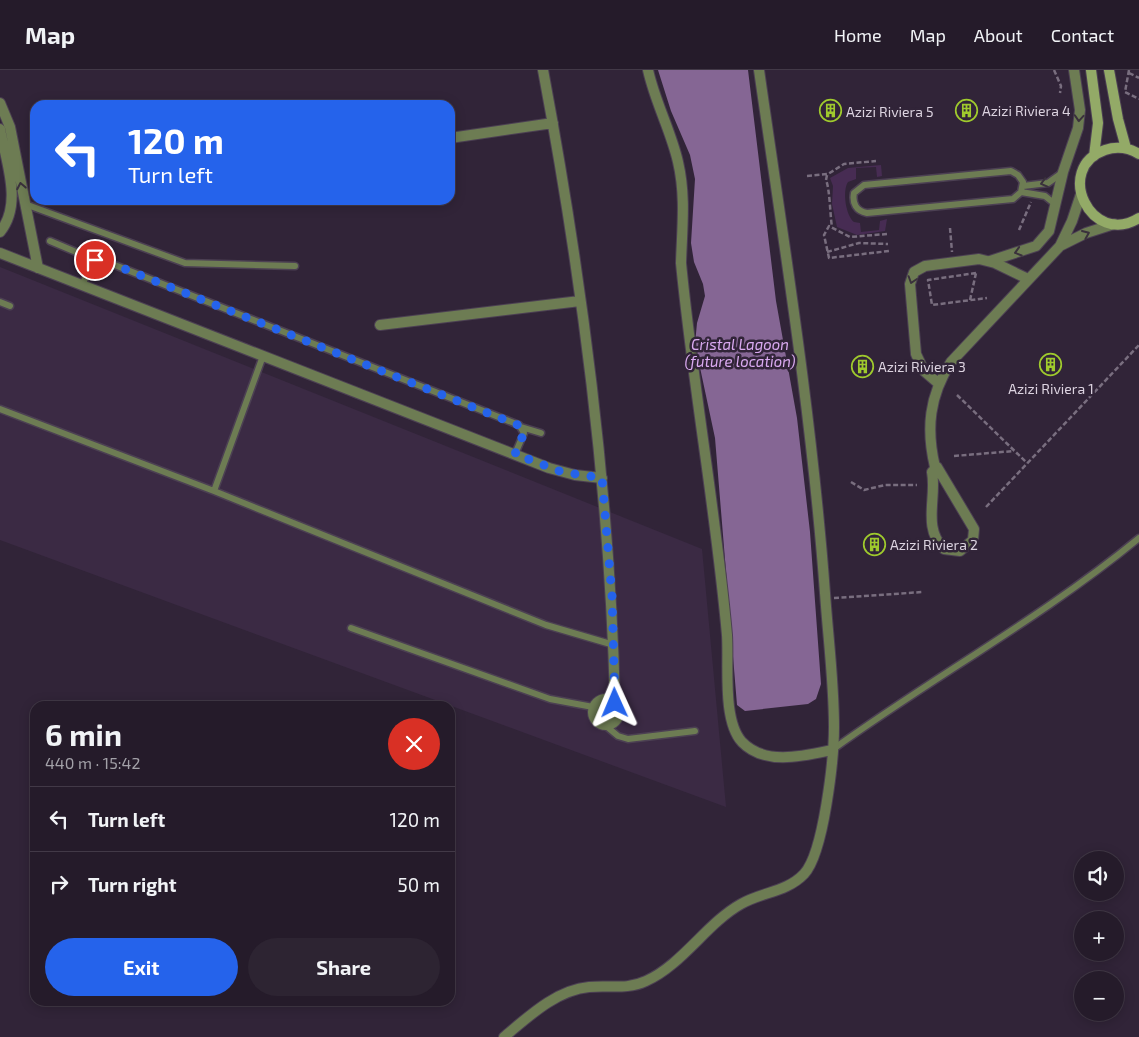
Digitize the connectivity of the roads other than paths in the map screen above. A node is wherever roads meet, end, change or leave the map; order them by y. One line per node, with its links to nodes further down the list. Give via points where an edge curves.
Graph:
1 (543, 70): 8 (street)
2 (648, 70): 53 (street, via 682,181 682,272 720,568 731,720 741,741 761,755 786,757)
3 (759, 70): 53 (street, via 810,434 834,726)
4 (1074, 70): 14 (street, one-way to 14, via 1079,119)
5 (1091, 70): 13 (street, via 1098,123)
6 (1109, 70): 11 (street)
7 (0, 103): 17 (street, one-way to 7, via 10,127)
8 (553, 123): 10 (street); 33 (street)
9 (0, 129): 23 (street, via 12,201 9,218)
10 (455, 137)
11 (1126, 148): 12 (street); 13 (street, via 1109,148)
12 (1139, 154)
13 (1094, 156): 16 (street, via 1081,178)
14 (1062, 172): 15 (lane, one-way to 15, via 1048,183); 18 (street)
15 (1022, 190): 15 (lane, via 1018,175 1006,171 864,185 857,189 853,198 858,210 866,213 1009,200 1016,198); 18 (lane, via 1045,196)
16 (1081, 194): 21 (street, via 1093,214); 25 (street)
17 (25, 204): 29 (lane, via 185,263); 30 (street)
18 (1055, 204): 28 (street, one-way to 28, via 1048,231 1040,243)
19 (1139, 218): 20 (street)
20 (1127, 223): 21 (street); 22 (street)
21 (1114, 224): 25 (street, one-way to 21)
22 (1139, 228)
23 (0, 232)
24 (50, 241): 27 (lane)
25 (1060, 246): 31 (street)
26 (0, 254): 30 (street)
27 (95, 260): 32 (lane); 40 (lane, via 102,260)
28 (990, 261): 31 (street); 38 (street, one-way to 38, via 973,259 925,266 912,276 910,289 916,354 924,371)
29 (295, 266)
30 (38, 268): 32 (street)
31 (1028, 279): 38 (street, via 959,352)
32 (82, 285): 37 (street)
33 (580, 301): 36 (street); 44 (street)
34 (0, 302): 35 (lane)
35 (10, 306)
36 (380, 325)
37 (263, 356): 42 (street); 45 (lane)
38 (938, 384): 43 (street, via 929,420)
39 (0, 409): 45 (lane)
40 (521, 427): 41 (lane); 42 (lane, via 523,436)
41 (541, 433)
42 (515, 454): 44 (street, via 562,472)
43 (935, 467): 43 (street, via 932,472 931,520 934,533 944,549 960,551 970,545 974,528 955,501 940,469)
44 (602, 478): 48 (street)
45 (214, 491): 48 (lane, via 546,625)
46 (1139, 538): 53 (lane, via 1051,605 922,687)
47 (351, 628): 50 (lane, via 550,698)
48 (614, 645): 49 (street)
49 (615, 703): 50 (street, via 606,699); 51 (street, via 618,717)
50 (594, 707): 51 (street, via 596,722)
51 (606, 726): 52 (lane, via 618,736 628,739)
52 (695, 730)
53 (832, 750): 54 (street, via 821,839 810,867 798,880 730,911 647,981 627,987 590,987 570,991 552,1000)
54 (504, 1037)

